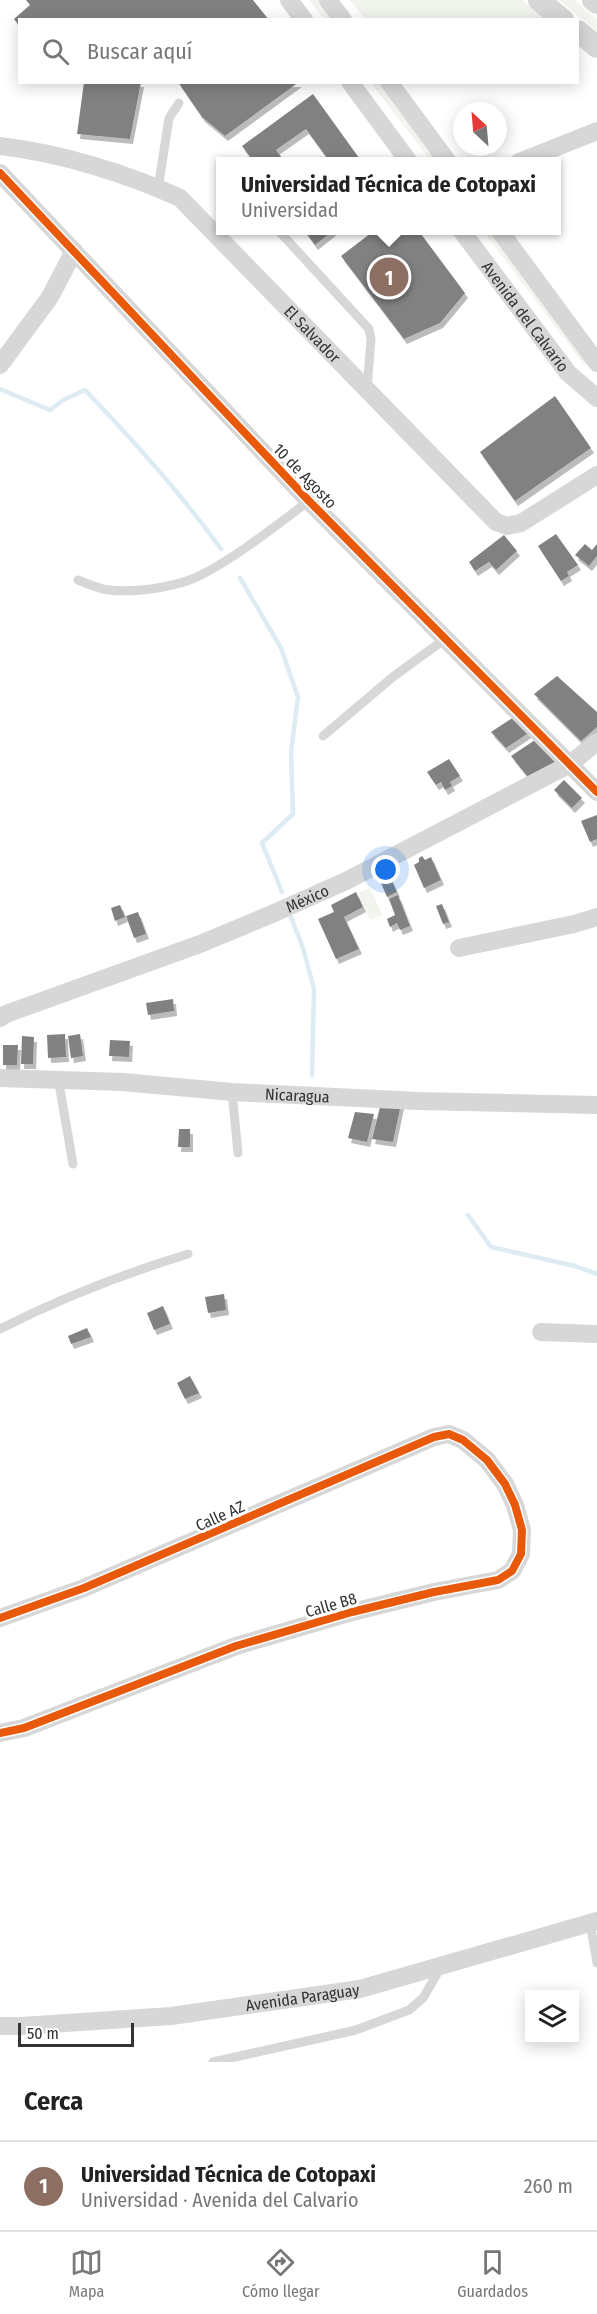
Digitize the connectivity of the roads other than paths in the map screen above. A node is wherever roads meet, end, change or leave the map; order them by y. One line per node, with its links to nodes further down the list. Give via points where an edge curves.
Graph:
1 (289, 0): 6 (street)
2 (328, 0): 7 (street)
3 (539, 0): 8 (street)
4 (593, 0): 5 (street)
5 (597, 3)
6 (302, 18)
7 (342, 18)
8 (561, 18)
9 (579, 32): 10 (street)
10 (597, 47)
11 (351, 84): 16 (street)
12 (390, 84): 17 (street)
13 (179, 103): 20 (lane, via 169,118)
14 (597, 131): 18 (street)
15 (0, 146): 20 (street, El Salvador, via 61,156)
16 (405, 157)
17 (444, 157)
18 (532, 157)
19 (0, 173): 26 (street, 10 de Agosto)
20 (158, 189): 21 (street, El Salvador, via 180,198)
21 (216, 233)
22 (218, 235): 29 (street, El Salvador)
23 (282, 235): 29 (lane, via 369,329)
24 (464, 235): 30 (street, Avenida del Calvario, via 568,373)
25 (502, 235): 27 (street, Avenida del Calvario)
26 (74, 251): 28 (street, via 50,297); 32 (street, 10 de Agosto)
27 (597, 363)
28 (0, 365)
29 (367, 389): 31 (street, El Salvador, via 496,522 507,526 521,523)
30 (597, 398)
31 (597, 475)
32 (309, 501): 33 (lane, via 202,576 171,586 129,590 108,590); 34 (street, 10 de Agosto)
33 (78, 580)
34 (445, 639): 35 (lane); 37 (street, 10 de Agosto)
35 (323, 736)
36 (597, 742): 37 (street, México)
37 (570, 764): 38 (street, 10 de Agosto); 41 (street, México, via 335,886 200,944)
38 (597, 792)
39 (597, 917): 40 (street)
40 (459, 948)
41 (0, 1017)
42 (0, 1078): 43 (street, Nicaragua)
43 (58, 1078): 44 (street, Nicaragua); 47 (lane)
44 (231, 1092): 45 (street, Nicaragua); 46 (lane)
45 (597, 1105)
46 (238, 1153)
47 (73, 1164)
48 (188, 1254): 49 (lane, via 52,1302)
49 (0, 1329)
50 (541, 1332): 51 (street)
51 (597, 1334)
52 (449, 1434): 53 (street, Calle AZ, via 424,1441 84,1588); 54 (street, Calle B8, via 487,1460 510,1494 522,1530 521,1554 512,1571 498,1580 434,1592 236,1646 24,1728)
53 (0, 1618)
54 (0, 1733)
55 (593, 1922): 56 (lane); 57 (street, Avenida Paraguay)
56 (597, 1963)
57 (443, 1965): 58 (street, Avenida Paraguay, via 320,1996 171,2016); 59 (lane, via 423,1998 409,2010 356,2030)
58 (0, 2026)
59 (213, 2062)

